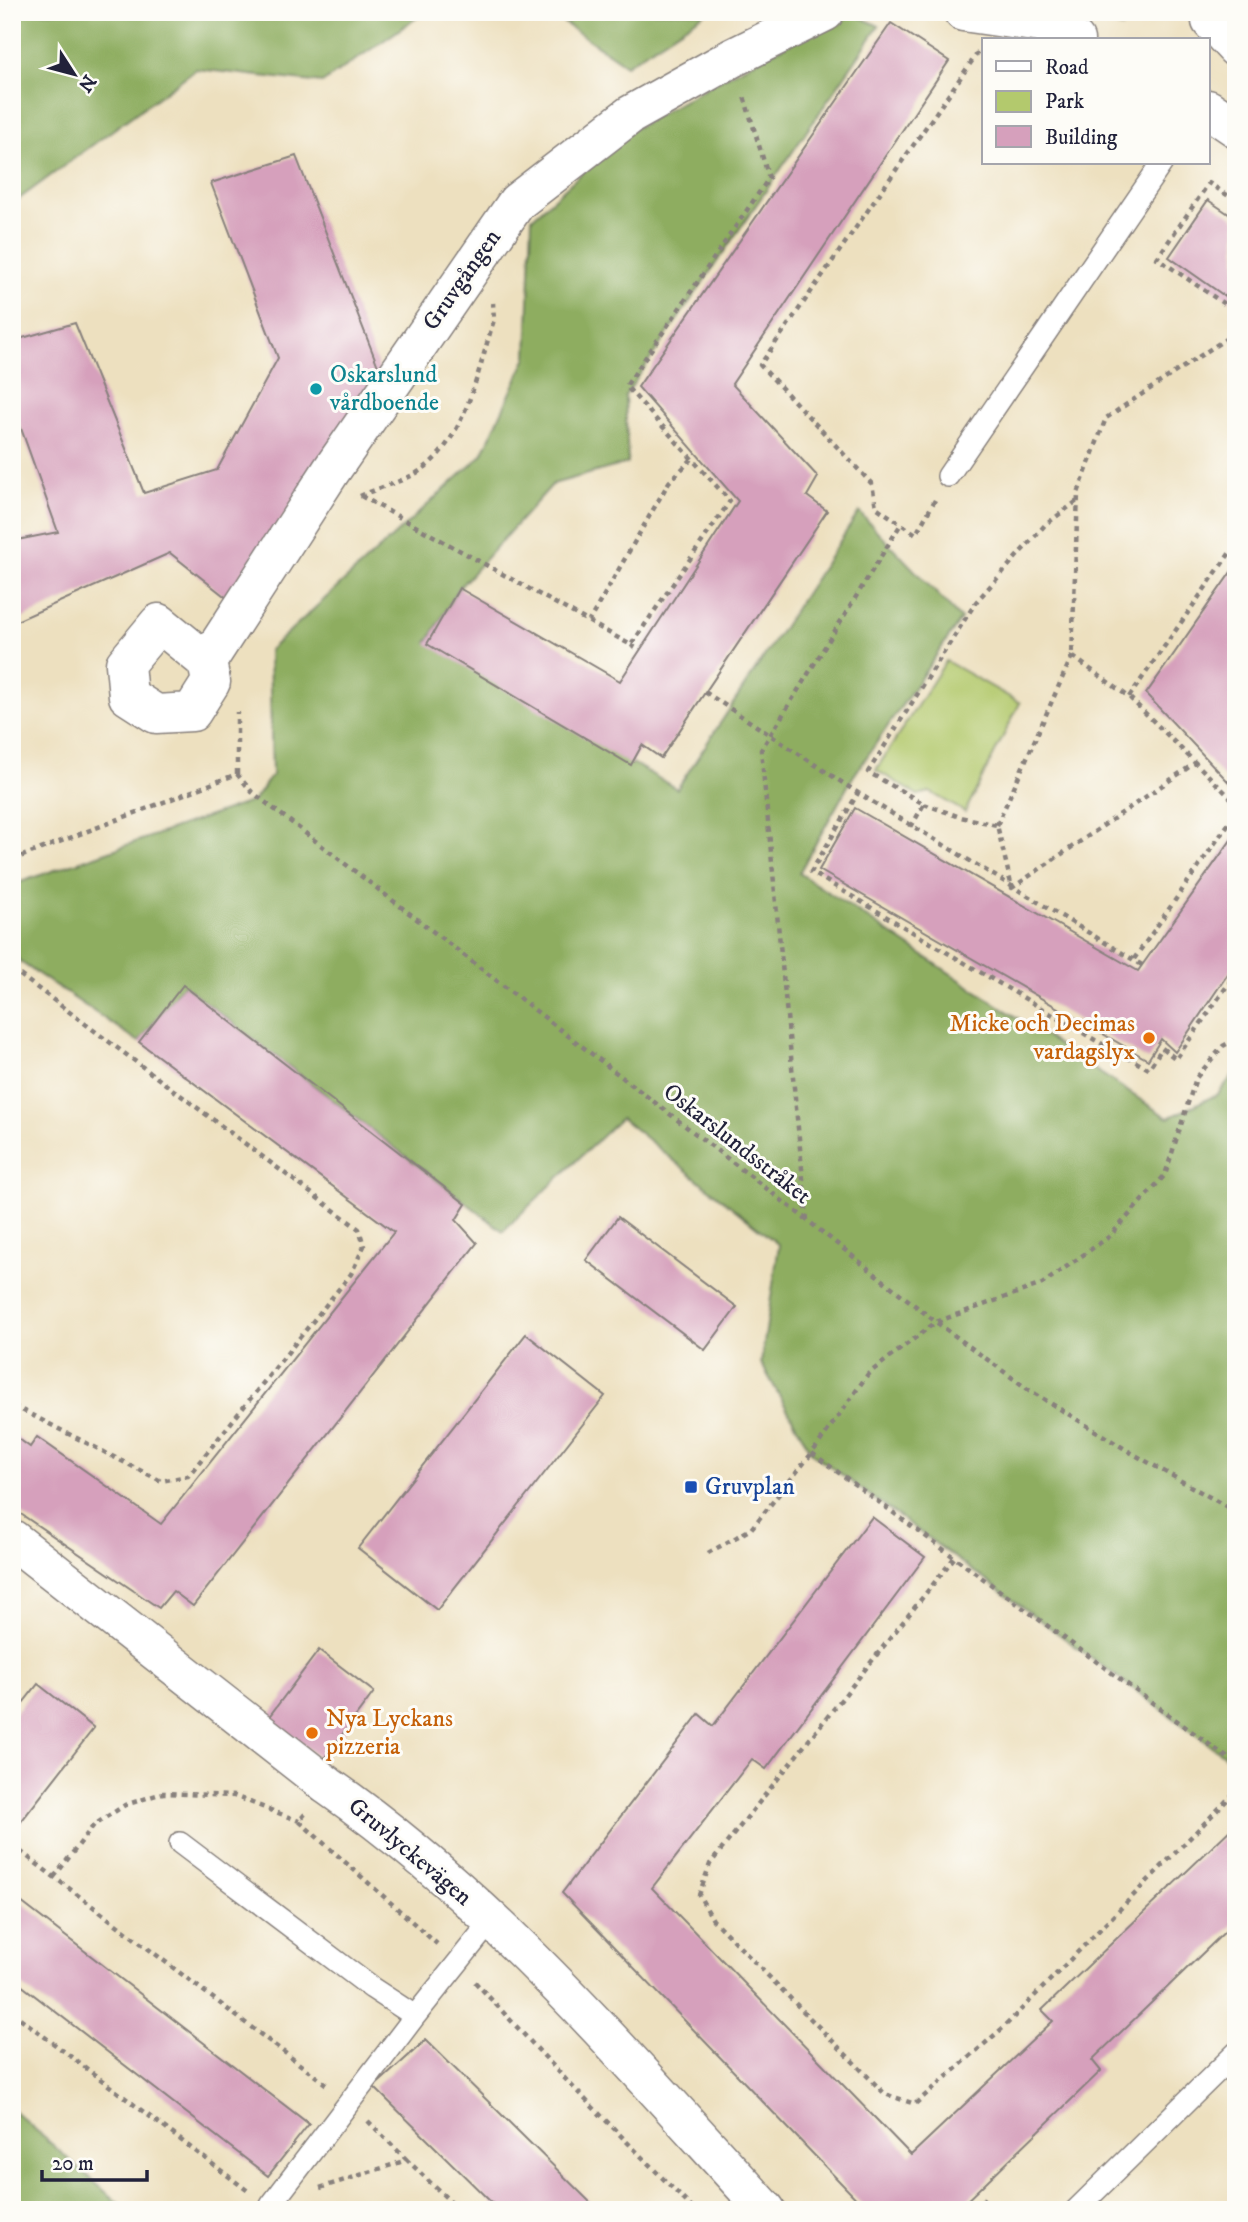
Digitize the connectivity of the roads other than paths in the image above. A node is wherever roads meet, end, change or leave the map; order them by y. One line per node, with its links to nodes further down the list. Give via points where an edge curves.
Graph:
1 (825, 12): 10 (street, Gruvgången, via 630,115 517,202 331,471)
2 (963, 12): 4 (street, via 1040,23)
3 (1219, 12): 5 (street, via 1211,21)
4 (1071, 38)
5 (1236, 48)
6 (1210, 110): 7 (street)
7 (1236, 128)
8 (1160, 164): 9 (lane)
9 (948, 476)
10 (207, 662)
11 (12, 1539): 13 (street, Gruvlyckevägen, via 365,1811)
12 (180, 1843): 14 (lane)
13 (491, 1920): 14 (lane); 17 (street, Gruvlyckevägen, via 607,2036)
14 (415, 2016): 16 (lane)
15 (1236, 2053): 18 (lane)
16 (271, 2205)
17 (766, 2210)
18 (1076, 2210)

